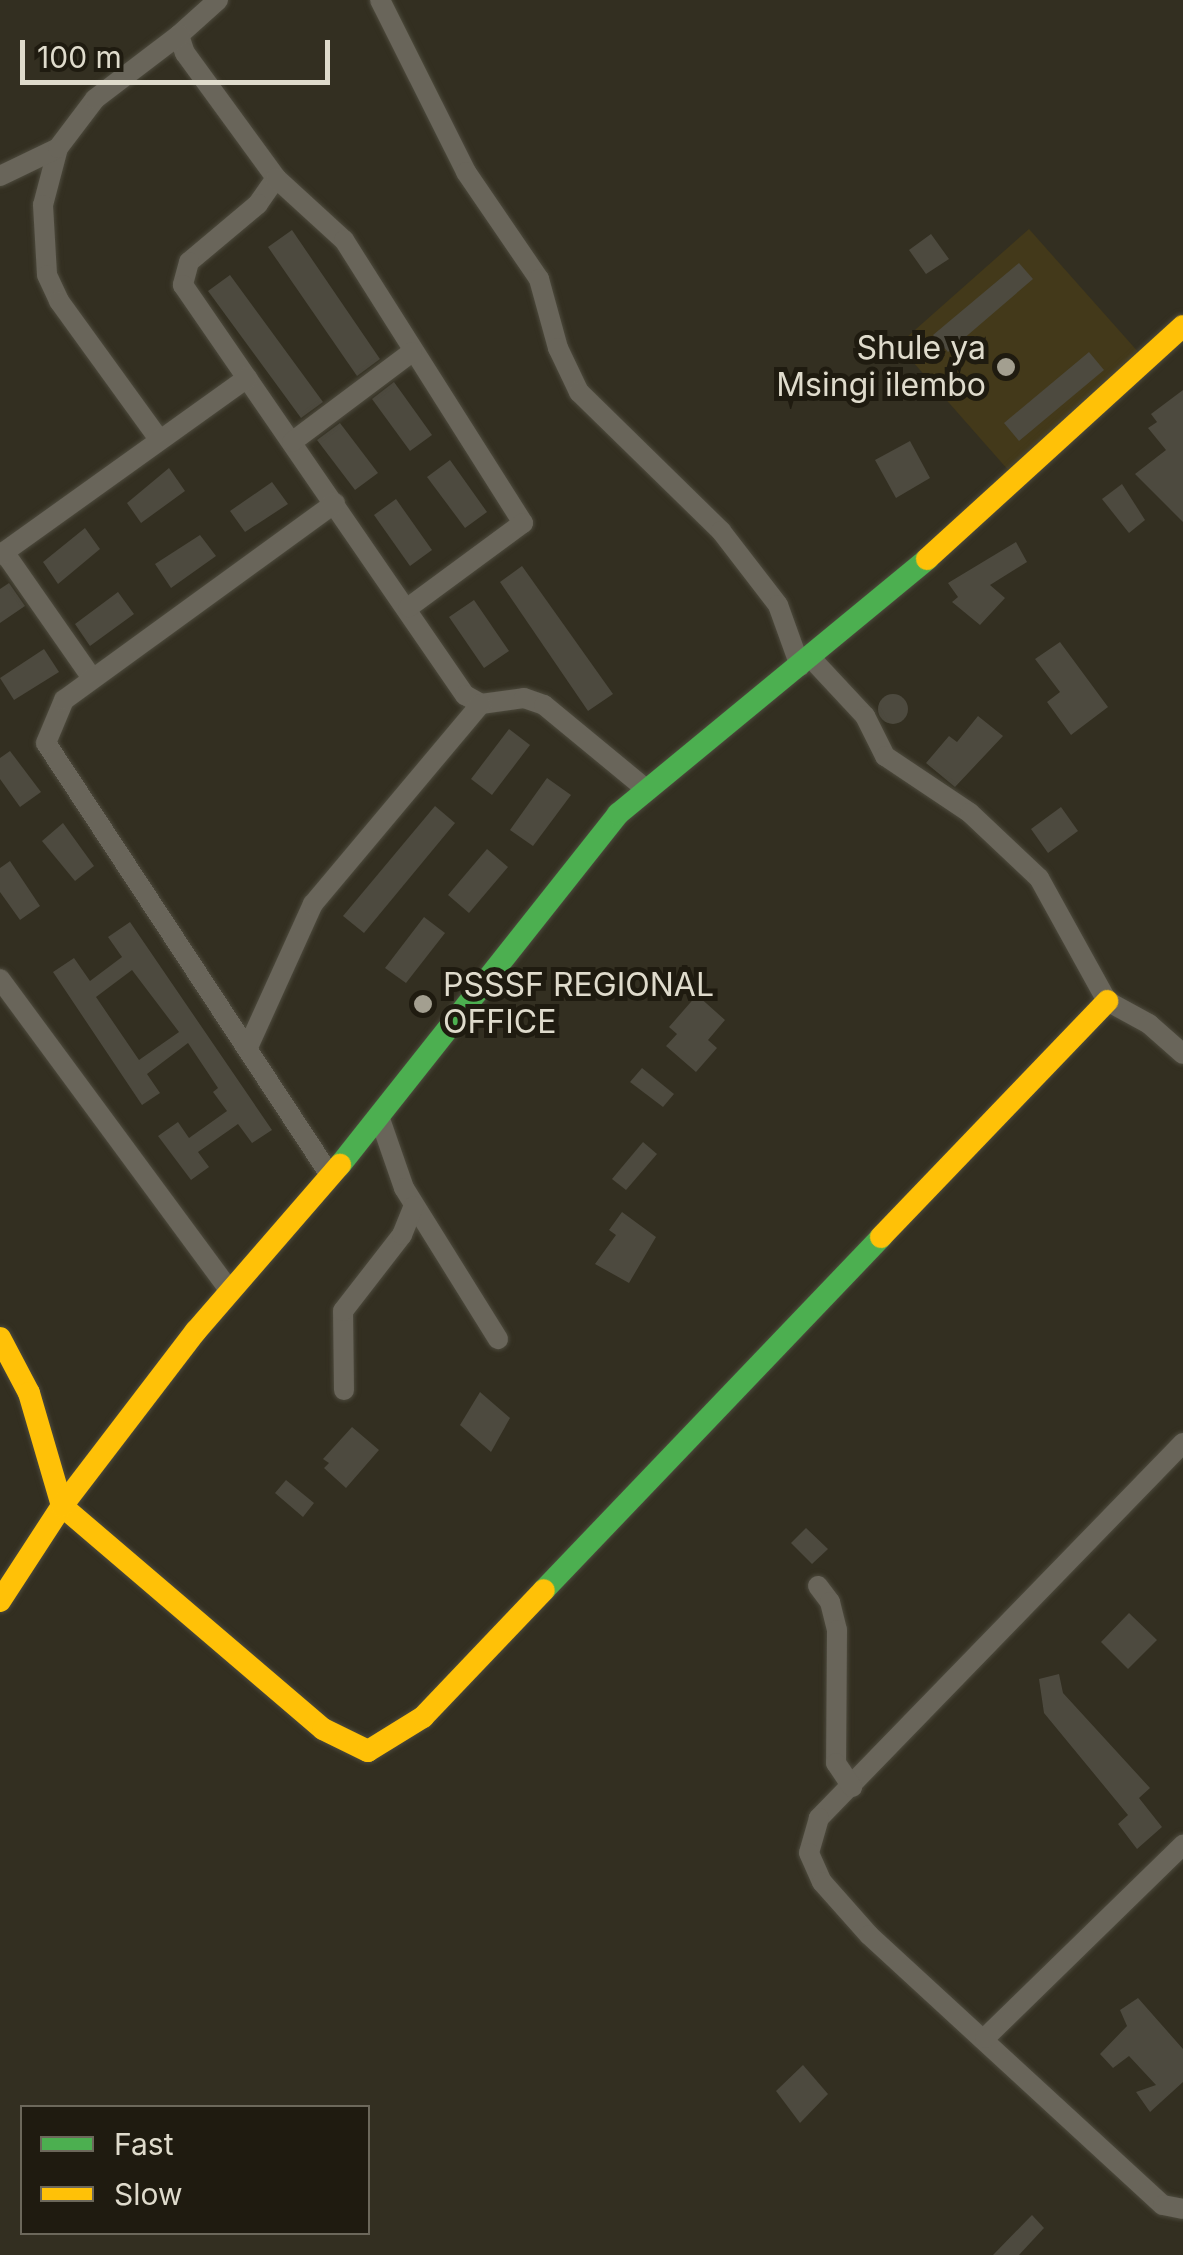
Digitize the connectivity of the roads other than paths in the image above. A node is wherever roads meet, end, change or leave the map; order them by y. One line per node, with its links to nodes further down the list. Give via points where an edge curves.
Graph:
1 (218, 0): 3 (street)
2 (380, 0): 15 (street, via 466,172 539,279 558,348 579,392 721,530 778,605)
3 (179, 35): 4 (street, via 95,99); 6 (street, via 184,53)
4 (58, 148): 5 (street); 10 (street, via 43,205 47,275)
5 (0, 176)
6 (276, 178): 8 (street, via 344,240); 9 (street, via 258,204 182,274 183,286)
7 (1183, 326): 15 (street, via 968,525)
8 (412, 352): 11 (street); 14 (street, via 523,526)
9 (246, 378): 10 (street); 11 (street)
10 (159, 438): 13 (street)
11 (292, 442): 12 (street)
12 (336, 504): 14 (street); 16 (street)
13 (2, 554): 16 (street)
14 (409, 607): 17 (street, via 453,681)
15 (805, 662): 18 (street); 20 (street, via 865,716 885,756 970,813 1039,878)
16 (92, 678): 22 (street, via 54,713 46,744 51,758 188,966)
17 (481, 704): 18 (street, via 524,698 544,704); 22 (street, via 313,904)
18 (646, 789): 24 (street, via 532,916)
19 (0, 979): 27 (street)
20 (1107, 1001): 21 (street); 32 (street, via 1049,1069 396,1740 368,1751 334,1737)
21 (1174, 1034): 23 (street)
22 (249, 1044): 25 (street)
23 (1183, 1054)
24 (380, 1119): 25 (street); 26 (street, via 391,1164)
25 (328, 1172): 27 (street)
26 (414, 1206): 29 (street); 30 (street, via 402,1234 343,1311)
27 (229, 1290): 32 (street)
28 (0, 1338): 32 (street, via 29,1393)
29 (498, 1339)
30 (344, 1390)
31 (1183, 1444): 35 (street)
32 (62, 1506): 34 (street)
33 (818, 1586): 35 (street, via 836,1630 836,1763)
34 (0, 1601)
35 (852, 1787): 37 (street, via 813,1828 813,1866 844,1911)
36 (1183, 1845): 37 (street)
37 (985, 2038): 38 (street, via 1162,2205)
38 (1183, 2209)

